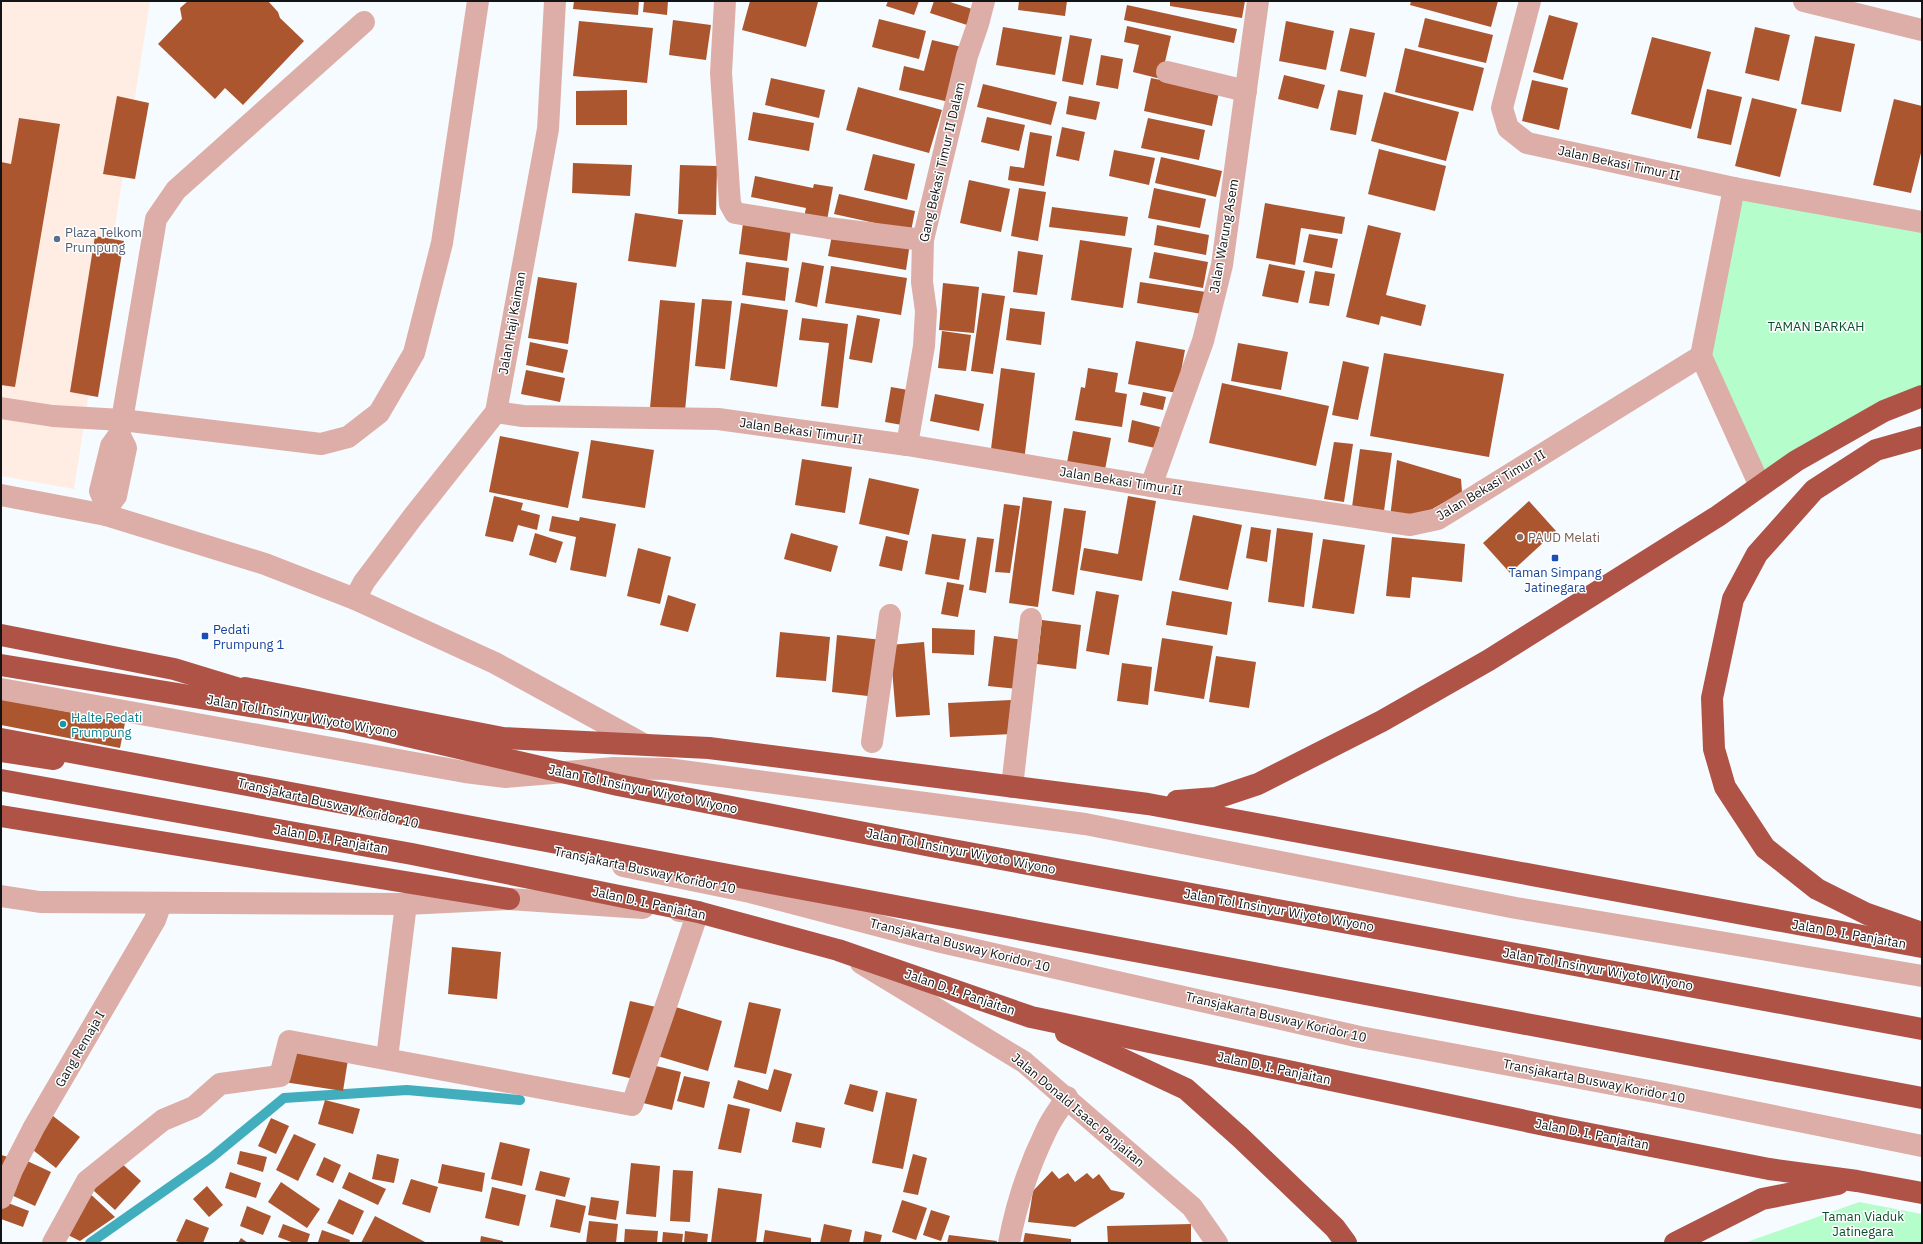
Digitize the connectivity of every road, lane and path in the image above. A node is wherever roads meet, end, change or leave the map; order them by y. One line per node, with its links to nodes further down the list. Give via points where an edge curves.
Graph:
1 (478, 1): 19 (street, via 442,243 414,353 380,412 348,437 321,444)
2 (555, 1): 18 (street, Jalan Haji Kaiman, via 548,129)
3 (725, 1): 14 (street, via 721,73 730,204 734,213)
4 (984, 1): 14 (street, Gang Bekasi Timur II Dalam, via 967,56)
5 (1258, 1): 11 (street, Jalan Warung Asem)
6 (1530, 1): 12 (street, Jalan Bekasi Timur II, via 1502,108 1508,128 1527,143)
7 (1804, 1): 9 (street)
8 (364, 22): 19 (street, via 176,190 156,219)
9 (1922, 30)
10 (1167, 72): 11 (street)
11 (1246, 91): 22 (street, Jalan Warung Asem, via 1222,265 1203,341)
12 (1734, 188): 13 (street, Jalan Bekasi Timur II); 15 (street)
13 (1922, 222)
14 (923, 240): 21 (street, Gang Bekasi Timur II Dalam, via 922,282 926,311 924,346)
15 (1701, 356): 22 (street, Jalan Bekasi Timur II, via 1438,519 1410,525); 23 (street)
16 (1922, 396): 23 (highway, via 1908,400 1860,424)
17 (1, 408): 19 (street)
18 (496, 412): 21 (street, Jalan Bekasi Timur II, via 523,416 718,419); 26 (street, Jalan Haji Kaiman, via 412,518 364,582)
19 (121, 427): 25 (street, via 111,446 100,491)
20 (1922, 438): 49 (highway, via 1876,450 1814,490 1758,554 1733,599 1712,698 1714,749 1725,787 1765,848 1816,889 1867,914)
21 (907, 445): 22 (street, Jalan Bekasi Timur II)
22 (1151, 486)
23 (1760, 486): 42 (highway, via 1718,516 1489,660 1382,721 1258,784 1216,798)
24 (1, 495): 25 (street)
25 (107, 511): 26 (street, via 264,564)
26 (355, 599): 37 (street, via 495,663)
27 (890, 615): 36 (street)
28 (1031, 619): 41 (street)
29 (1, 635): 33 (highway, bridge, via 174,669)
30 (1, 638): 37 (highway, Jalan D. I. Panjaitan, via 503,738)
31 (1, 665): 33 (highway, Jalan Tol Insinyur Wiyoto Wiyono, bridge)
32 (1, 689): 52 (street, via 465,772 506,777 614,768 667,769 1085,824 1516,908)
33 (347, 722): 54 (highway, Jalan Tol Insinyur Wiyoto Wiyono, bridge, via 641,790 938,848)
34 (1, 733): 58 (street, Transjakarta Busway Koridor 10, via 78,747 425,825 750,892 941,942 1360,1037 1652,1091)
35 (1, 739): 40 (highway, bridge)
36 (872, 742)
37 (643, 744): 41 (highway, Jalan D. I. Panjaitan, via 709,748)
38 (1, 752): 40 (highway, bridge)
39 (1, 780): 48 (highway, Jalan D. I. Panjaitan, via 412,854)
40 (232, 782): 57 (highway, bridge)
41 (1012, 787): 42 (highway, Jalan D. I. Panjaitan)
42 (1148, 804): 50 (highway, Jalan D. I. Panjaitan)
43 (1, 816): 45 (highway)
44 (1, 896): 46 (street, via 40,902)
45 (509, 899): 47 (street); 48 (street)
46 (161, 903): 47 (street); 61 (street, Gang Remaja I, via 155,920 34,1127)
47 (406, 904): 55 (street)
48 (698, 912): 51 (highway, Jalan D. I. Panjaitan); 55 (street, via 632,1105)
49 (1922, 933)
50 (1922, 947)
51 (838, 950): 53 (highway, Jalan D. I. Panjaitan); 56 (street, Jalan Donald Isaac Panjaitan, via 1024,1062)
52 (1922, 976)
53 (1031, 1017): 59 (highway, Jalan D. I. Panjaitan, via 1559,1128 1769,1169); 65 (highway, via 1186,1089 1335,1228)
54 (1922, 1029)
55 (387, 1058): 62 (street, via 289,1041 280,1076 220,1084 194,1107 163,1120 87,1181)
56 (1067, 1097): 63 (street, via 1046,1131 1031,1167 1018,1204); 64 (street, Jalan Donald Isaac Panjaitan, via 1192,1207)
57 (1922, 1098)
58 (1922, 1146)
59 (1857, 1181): 60 (highway, Jalan D. I. Panjaitan); 66 (highway, via 1762,1199)
60 (1922, 1193)
61 (1, 1198)
62 (53, 1243)
63 (1009, 1243)
64 (1217, 1243)
65 (1346, 1243)
66 (1674, 1243)

